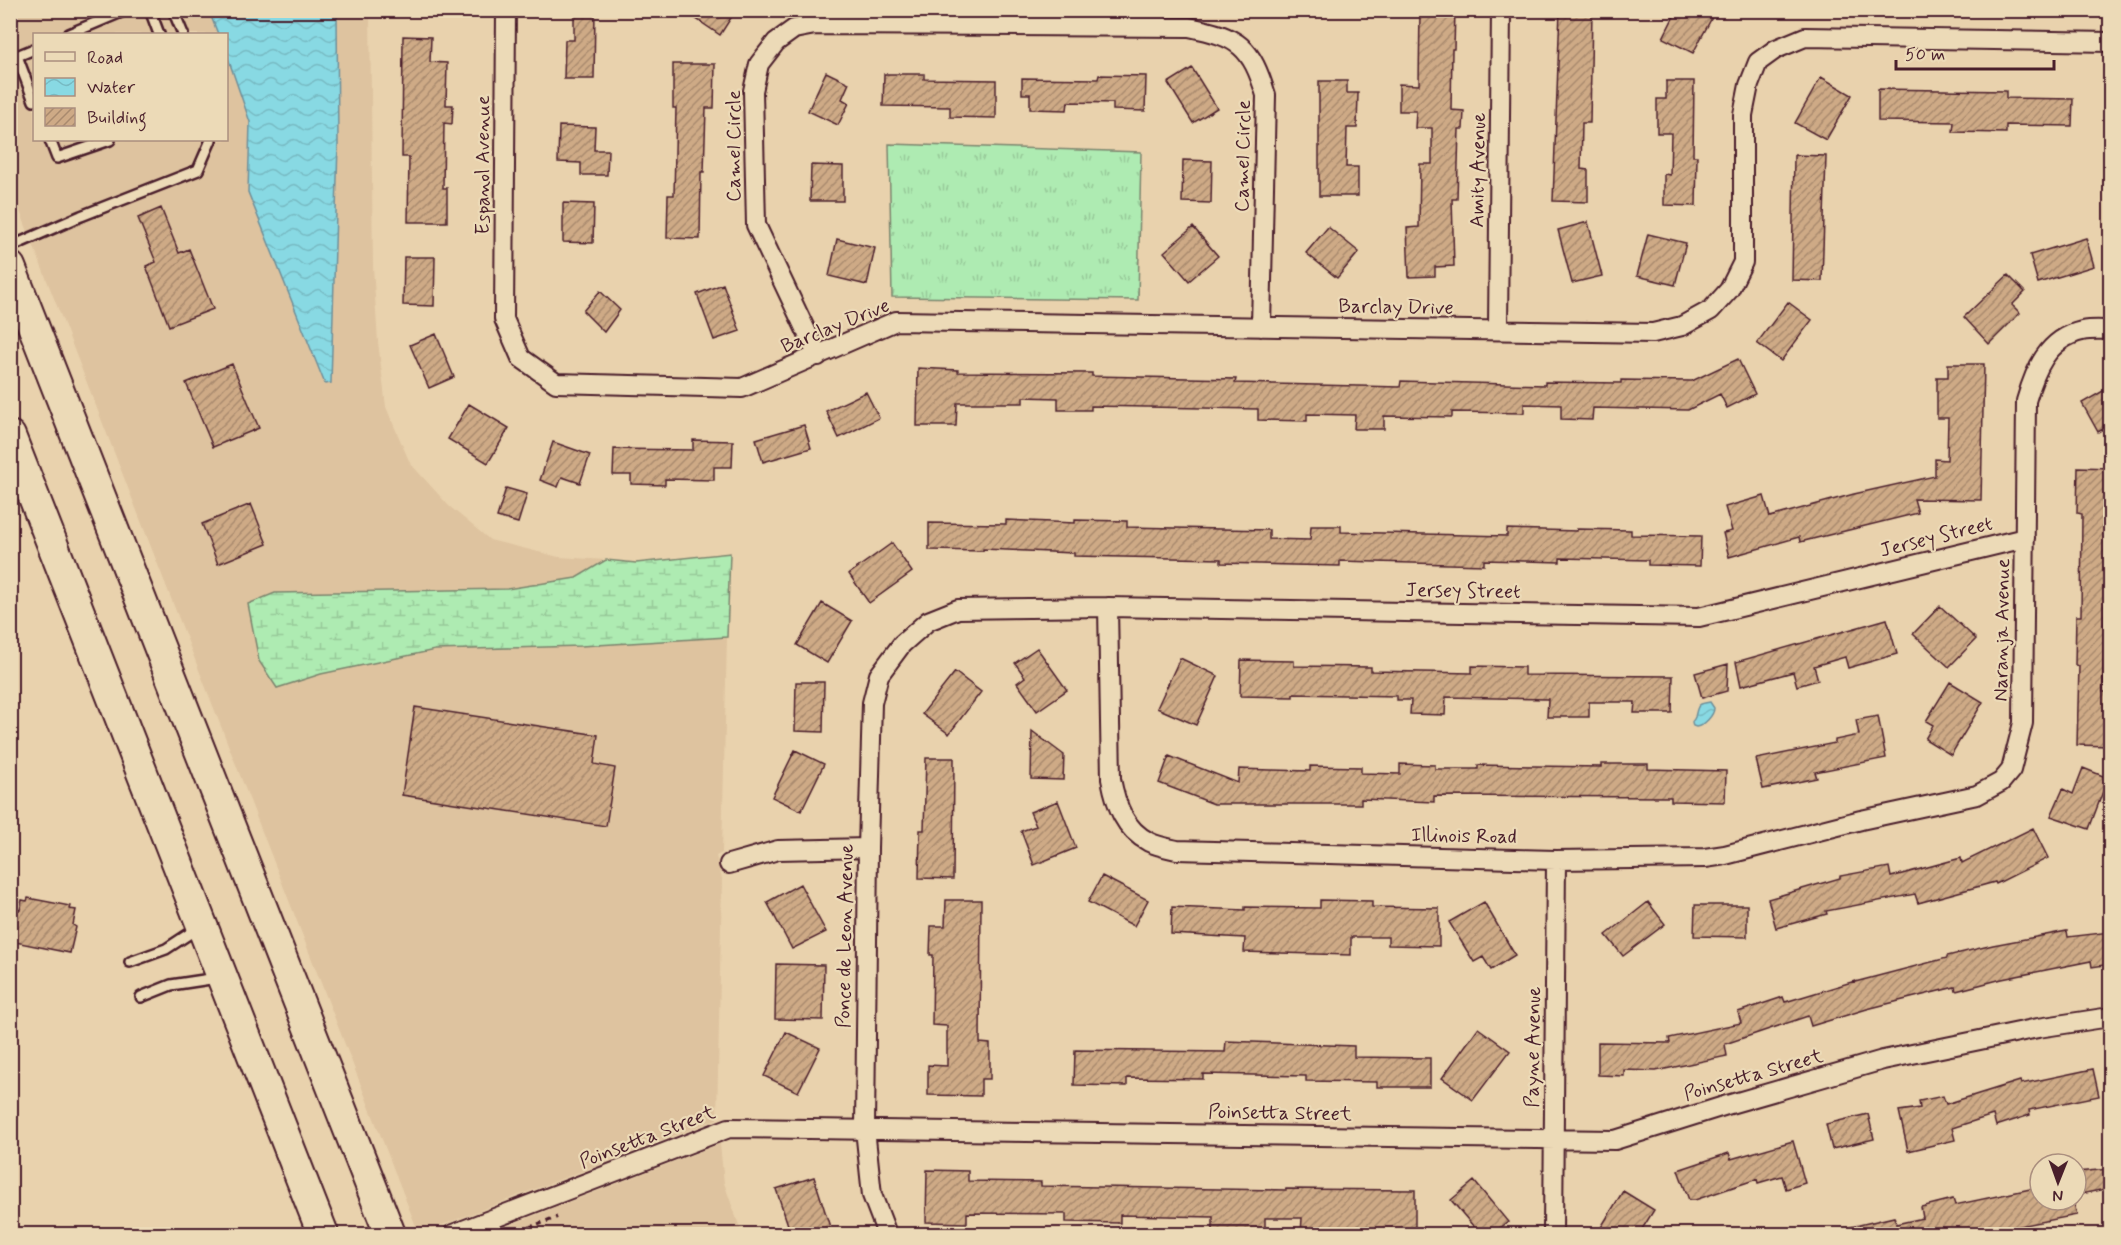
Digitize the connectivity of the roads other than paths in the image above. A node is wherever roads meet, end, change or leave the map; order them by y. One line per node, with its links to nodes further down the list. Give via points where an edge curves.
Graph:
1 (126, 10): 6 (lane)
2 (150, 10): 7 (lane)
3 (173, 10): 8 (lane)
4 (506, 10): 17 (street, Espanol Avenue)
5 (1501, 10): 19 (street, Amity Avenue)
6 (71, 33)
7 (159, 33)
8 (183, 33)
9 (2110, 42): 19 (street, Barclay Drive, via 1804,38 1776,49 1758,62 1743,115 1743,262 1729,290 1711,310 1682,326 1653,333)
10 (33, 49): 11 (lane, via 17,56)
11 (33, 98)
12 (50, 141): 13 (lane, via 57,158)
13 (107, 141)
14 (211, 141): 15 (lane, via 198,170)
15 (10, 247)
16 (10, 267): 40 (main road)
17 (504, 319): 21 (street, Barclay Drive, via 521,358 556,383 742,388)
18 (1261, 327): 19 (street, Barclay Drive); 21 (street, Barclay Drive, via 896,321); 21 (street, Camel Circle, via 1266,95 1258,70 1243,47 1218,32 1189,27 814,25 794,29 776,42 759,64 753,91 756,225)
19 (1498, 329)
20 (2110, 330): 23 (street, Naranja Avenue, via 2067,336 2049,349 2034,374 2026,401)
21 (818, 356)
22 (10, 436): 30 (main road)
23 (2025, 538): 24 (street, Jersey Street, via 1699,617); 26 (street, Naranja Avenue, via 2023,723)
24 (1108, 607): 25 (street, Jersey Street, via 958,609 928,621); 28 (street, Illinois Road, via 1111,779 1115,802 1127,825 1149,842 1177,850)
25 (902, 644): 27 (street, Ponce de Leon Avenue, via 879,675 872,703)
26 (2011, 770): 28 (street, Illinois Road, via 2001,782 1977,795 1725,855 1682,860)
27 (868, 848): 29 (street, via 778,850); 35 (street, Ponce de Leon Avenue)
28 (1556, 860): 36 (street, Payne Avenue)
29 (729, 864)
30 (202, 925): 31 (lane, via 166,949); 32 (main road)
31 (130, 962)
32 (223, 977): 33 (lane, via 171,985); 37 (main road)
33 (141, 997)
34 (2110, 1017): 36 (street, Poinsetta Street, via 1883,1060 1615,1140)
35 (865, 1129): 36 (street, Poinsetta Street); 41 (street, Poinsetta Street, via 729,1128); 42 (street, Ponce de Leon Avenue, via 872,1195)
36 (1553, 1138): 43 (street, Payne Avenue)
37 (313, 1207): 38 (main road); 39 (main road)
38 (324, 1234)
39 (344, 1234)
40 (390, 1234)
41 (453, 1234)
42 (887, 1234)
43 (1552, 1234)

